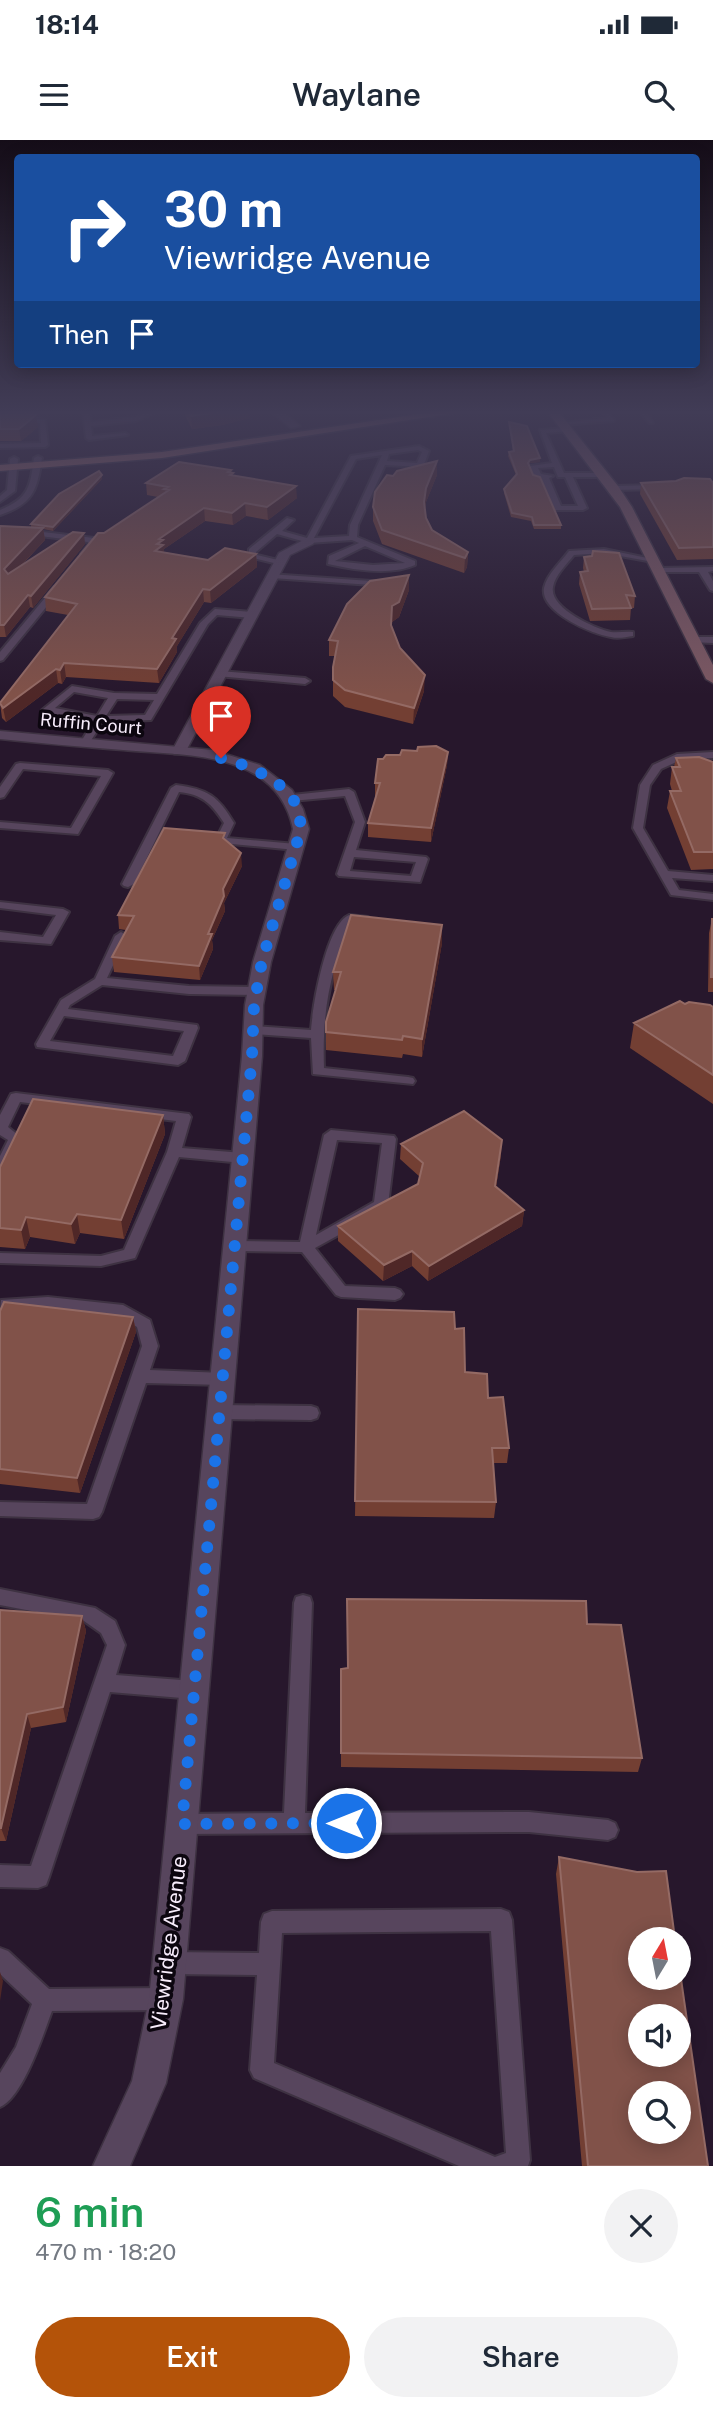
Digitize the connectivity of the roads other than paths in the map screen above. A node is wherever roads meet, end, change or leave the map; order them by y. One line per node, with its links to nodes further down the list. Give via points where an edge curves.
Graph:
1 (16, 506): 7 (lane)
2 (328, 506): 12 (lane)
3 (363, 506): 11 (lane)
4 (557, 506): 5 (lane)
5 (582, 506)
6 (623, 506): 16 (main road)
7 (0, 513)
8 (290, 520): 10 (lane)
9 (0, 529): 15 (lane, via 91,540 93,544)
10 (275, 531): 12 (lane); 14 (lane, via 252,551 253,557)
11 (353, 538): 12 (lane); 13 (lane)
12 (309, 541): 14 (street, via 285,553)
13 (366, 543): 13 (lane, via 378,548 412,563 384,567 331,562)
14 (279, 563): 19 (street)
15 (77, 564)
16 (655, 565): 17 (lane); 24 (lane, via 604,551 572,553 552,580 550,600 559,609 613,635); 25 (main road)
17 (702, 569): 18 (lane); 22 (lane)
18 (713, 569)
19 (272, 576): 21 (lane); 23 (street)
20 (61, 583): 27 (lane)
21 (400, 585)
22 (713, 588)
23 (252, 615): 28 (street); 32 (lane, via 215,612)
24 (629, 634)
25 (694, 640): 26 (lane); 29 (main road)
26 (713, 640)
27 (0, 658)
28 (220, 674): 30 (lane); 36 (street)
29 (713, 679)
30 (305, 681)
31 (114, 696): 32 (lane); 33 (lane); 33 (lane, via 72,690 47,710)
32 (160, 697): 33 (lane, via 148,718)
33 (100, 719): 35 (lane)
34 (0, 735): 35 (street, Ruffin Court)
35 (85, 743): 36 (street, Ruffin Court)
36 (179, 751): 39 (street, via 255,769)
37 (713, 755): 47 (lane, via 681,756 656,767 645,785 638,828)
38 (0, 795): 40 (lane, via 20,766 108,773 74,832)
39 (292, 797): 45 (street, Viewridge Avenue, via 301,829); 46 (lane, via 349,792 360,822)
40 (0, 825)
41 (154, 835): 42 (lane); 44 (lane, via 176,788 198,790 217,802 229,823); 49 (lane)
42 (167, 836)
43 (207, 839): 44 (lane)
44 (220, 841): 45 (lane)
45 (296, 848): 56 (street, Viewridge Avenue)
46 (350, 853): 46 (lane, via 343,874 416,880 422,859)
47 (663, 874): 48 (lane); 50 (lane, via 675,893)
48 (713, 878)
49 (128, 884)
50 (713, 897)
51 (0, 905): 53 (lane, via 63,912 47,941)
52 (385, 921): 59 (lane, via 349,918 322,980)
53 (0, 936)
54 (121, 936): 55 (lane)
55 (100, 981): 56 (lane); 57 (lane, via 65,1003)
56 (257, 991): 58 (street, Viewridge Avenue)
57 (60, 1012): 57 (lane, via 42,1044 178,1061 192,1028)
58 (253, 1030): 59 (lane); 62 (street, Viewridge Avenue)
59 (316, 1034): 60 (lane, via 318,1071)
60 (408, 1081)
61 (174, 1152): 62 (lane); 63 (lane, via 184,1117 16,1097 0,1128 16,1139); 66 (lane, via 130,1254 102,1261)
62 (243, 1158): 64 (street, Viewridge Avenue)
63 (0, 1170)
64 (235, 1246): 65 (lane); 70 (street, Viewridge Avenue)
65 (306, 1247): 65 (lane, via 331,1135 389,1139 381,1205); 67 (lane, via 341,1291)
66 (0, 1258)
67 (396, 1294)
68 (0, 1311): 69 (lane, via 6,1304 48,1303 123,1311 145,1324 150,1346)
69 (140, 1376): 70 (lane); 73 (lane, via 93,1512)
70 (223, 1379): 71 (street, Viewridge Avenue)
71 (220, 1412): 72 (lane); 77 (street, Viewridge Avenue)
72 (311, 1413)
73 (0, 1509)
74 (0, 1597): 76 (lane, via 88,1614 108,1627 116,1645)
75 (303, 1603): 79 (lane)
76 (105, 1683): 77 (lane); 81 (lane, via 38,1877)
77 (194, 1690): 78 (street, Viewridge Avenue)
78 (182, 1824): 79 (lane); 83 (street, Viewridge Avenue)
79 (294, 1824): 80 (lane, via 529,1822)
80 (608, 1830)
81 (0, 1875)
82 (0, 1959): 86 (lane)
83 (169, 1963): 84 (lane); 85 (street, Viewridge Avenue)
84 (269, 1964): 89 (lane, via 262,2070); 90 (lane, via 272,1922 501,1920 518,2160)
85 (166, 1999): 86 (lane); 88 (street, Viewridge Avenue, via 149,2083)
86 (45, 2000): 87 (lane, via 25,2054)
87 (0, 2095)
88 (111, 2166)
89 (487, 2166)
90 (504, 2166)

